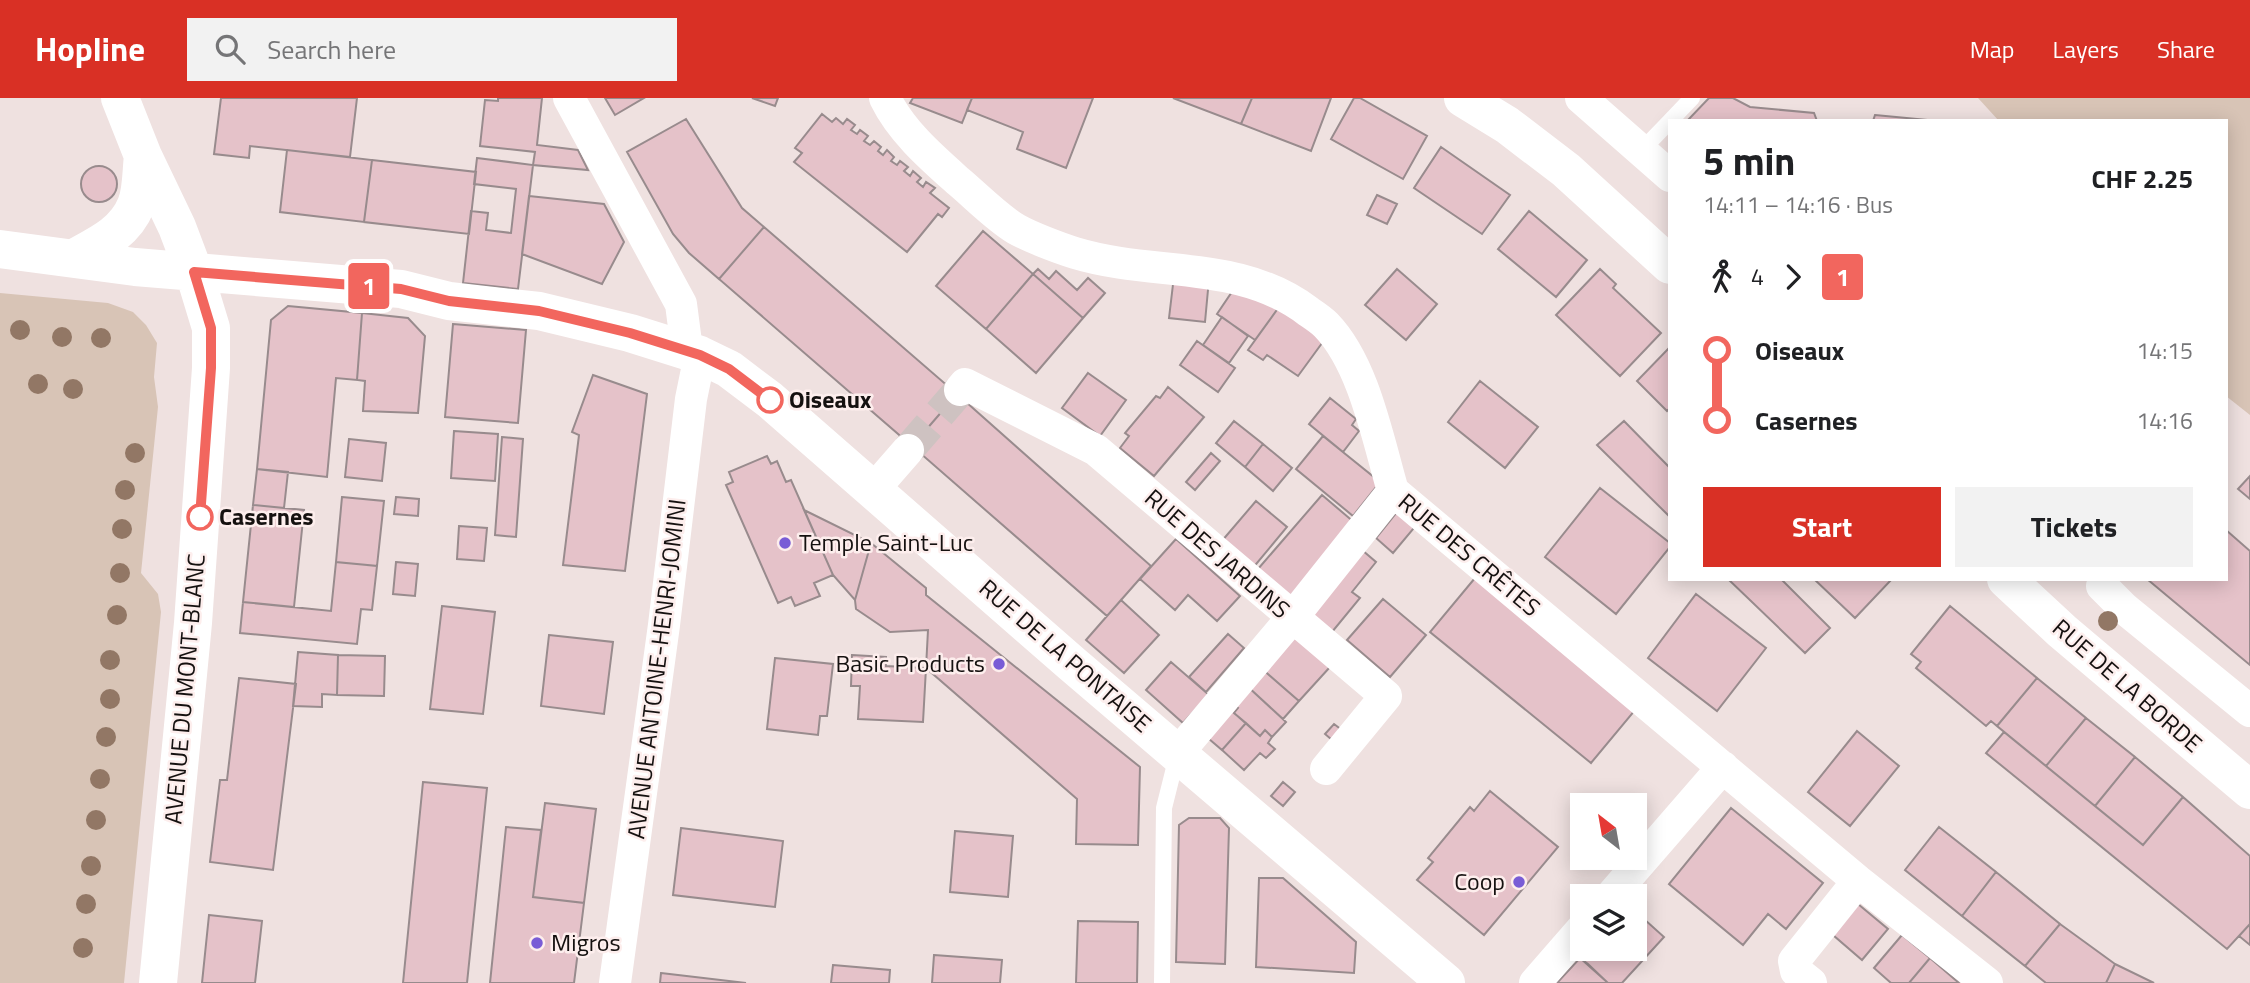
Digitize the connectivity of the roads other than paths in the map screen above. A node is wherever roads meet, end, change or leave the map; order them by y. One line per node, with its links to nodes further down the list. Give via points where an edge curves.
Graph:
1 (120, 98): 10 (main road, AVENUE DU MONT-BLANC)
2 (569, 98): 16 (street, AVENUE ANTOINE-HENRI-JOMINI, via 681,304)
3 (885, 98): 20 (street, RUE DES CRÊTES, via 892,113 930,157 1015,228 1074,253 1243,279 1301,305 1326,325 1355,372)
4 (1463, 98): 14 (main road, via 1566,170)
5 (1581, 98): 9 (street)
6 (1692, 98): 7 (lane)
7 (1672, 119)
8 (1668, 123): 9 (lane)
9 (1642, 150): 11 (street)
10 (143, 156): 13 (main road, via 137,204 128,221 111,237); 15 (main road, AVENUE DU MONT-BLANC)
11 (1668, 174)
12 (0, 249): 13 (main road, RUE DE LA PONTAISE)
13 (74, 258): 15 (main road, RUE DE LA PONTAISE)
14 (1668, 263)
15 (194, 272): 16 (main road, RUE DE LA PONTAISE, via 401,289 449,301 539,311); 32 (main road, AVENUE DU MONT-BLANC, via 211,328 211,368 193,623)
16 (694, 353): 19 (main road, RUE DE LA PONTAISE, via 758,389); 33 (street, AVENUE ANTOINE-HENRI-JOMINI, via 664,625)
17 (960, 390): 23 (street, RUE DES JARDINS, via 965,384 1096,450)
18 (908, 450): 19 (street)
19 (874, 489): 25 (main road, RUE DE LA PONTAISE)
20 (1393, 491): 23 (street); 26 (street, RUE DES CRÊTES)
21 (2008, 581): 28 (main road, RUE DE LA BORDE)
22 (2102, 586): 24 (street)
23 (1292, 618): 25 (street); 27 (street, RUE DES JARDINS, via 1386,696)
24 (2250, 711)
25 (1177, 754): 34 (lane, via 1164,808); 35 (main road, RUE DE LA PONTAISE)
26 (1723, 767): 29 (street, RUE DES CRÊTES); 30 (street)
27 (1326, 769)
28 (2250, 790)
29 (1858, 881): 37 (street, via 1794,961 1796,971); 38 (street, RUE DES CRÊTES)
30 (1621, 884)
31 (1570, 943): 36 (street)
32 (158, 983)
33 (615, 983)
34 (1162, 983)
35 (1446, 983)
36 (1535, 983)
37 (1811, 983)
38 (1987, 983)

